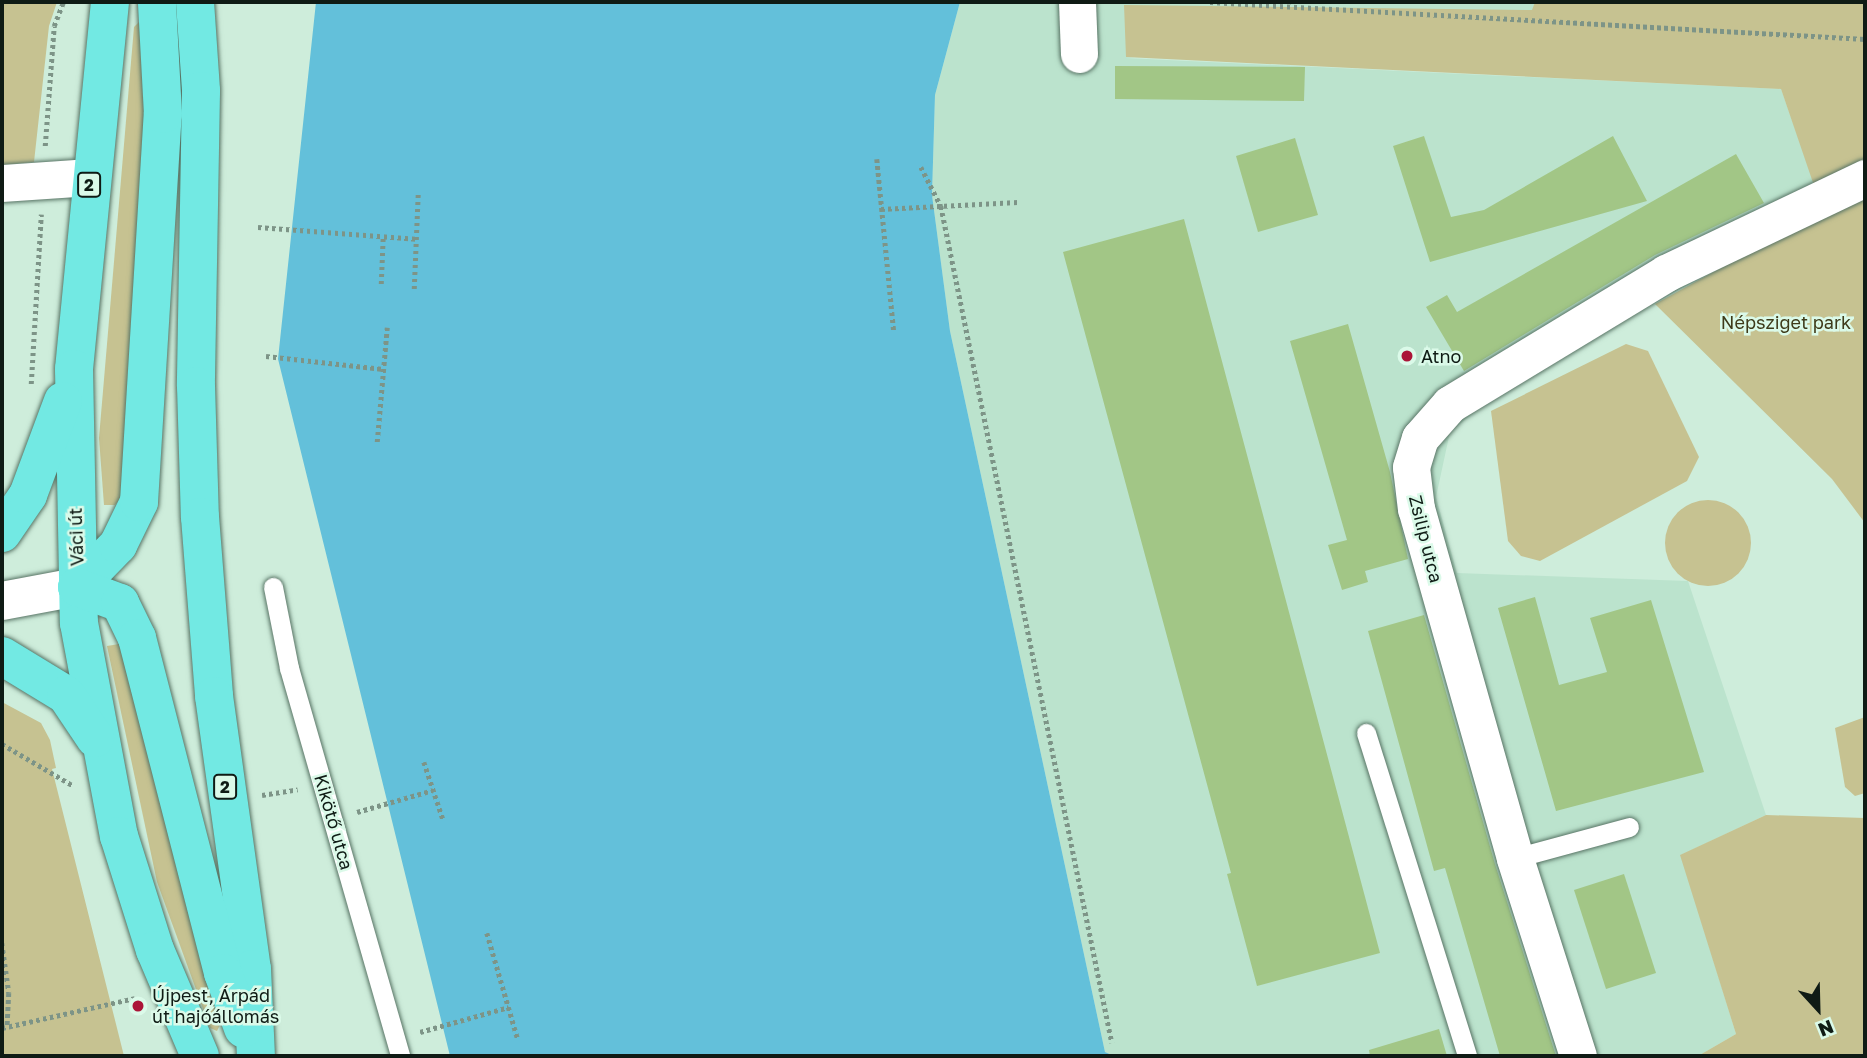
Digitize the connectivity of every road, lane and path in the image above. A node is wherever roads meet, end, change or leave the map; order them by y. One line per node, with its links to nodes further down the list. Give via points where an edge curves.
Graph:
1 (63, 2): 14 (path, via 54,26)
2 (110, 2): 12 (main road, Váci út / 2)
3 (157, 2): 9 (main road)
4 (194, 2): 9 (main road); 33 (main road, 2, via 201,90 196,386)
5 (1077, 2): 8 (street)
6 (1210, 2): 7 (path)
7 (1865, 39)
8 (1079, 54)
9 (163, 114): 25 (main road)
10 (877, 159): 19 (path)
11 (921, 167): 18 (path)
12 (90, 177): 14 (street); 29 (main road, Váci út / 2)
13 (1865, 178): 50 (street, Zsilip utca, via 1665,272 1450,404 1420,438 1411,467 1416,509)
14 (43, 179): 15 (street); 31 (path)
15 (2, 183)
16 (418, 193): 22 (path)
17 (1019, 202): 18 (path)
18 (942, 206): 19 (path); 57 (path)
19 (881, 209): 27 (path)
20 (258, 228): 21 (path)
21 (383, 236): 22 (path); 23 (path)
22 (416, 239): 24 (path)
23 (381, 284)
24 (414, 289)
25 (155, 295): 33 (main road); 35 (main road, via 139,502 118,545)
26 (387, 327): 30 (path)
27 (894, 331)
28 (266, 356): 30 (path)
29 (74, 369): 34 (main road, via 33,482); 35 (main road, Váci út / 2)
30 (383, 369): 32 (path)
31 (30, 388)
32 (377, 442)
33 (200, 517): 60 (main road, 2, via 217,722 251,969)
34 (2, 533)
35 (77, 587): 37 (main road); 41 (main road, Váci út / 2); 60 (main road, via 120,603 137,638 223,973)
36 (273, 587): 58 (lane, Kikötő utca, via 289,668)
37 (2, 601)
38 (2, 656): 41 (main road, via 66,695)
39 (1366, 733): 61 (lane)
40 (2, 744): 43 (path)
41 (102, 751): 59 (main road, Váci út / 2, via 119,836)
42 (424, 762): 45 (path)
43 (77, 788)
44 (294, 790): 46 (path)
45 (433, 790): 47 (path); 48 (path)
46 (274, 793)
47 (342, 817)
48 (443, 819)
49 (1629, 827): 50 (lane)
50 (1515, 858): 62 (street, Zsilip utca)
51 (486, 933): 54 (path)
52 (2, 943): 55 (path, via 9,993)
53 (135, 998): 55 (path)
54 (509, 1007): 56 (path); 58 (path)
55 (5, 1027)
56 (518, 1040)
57 (1112, 1043)
58 (398, 1047)
59 (191, 1049)
60 (254, 1056)
61 (1467, 1056)
62 (1578, 1056)

